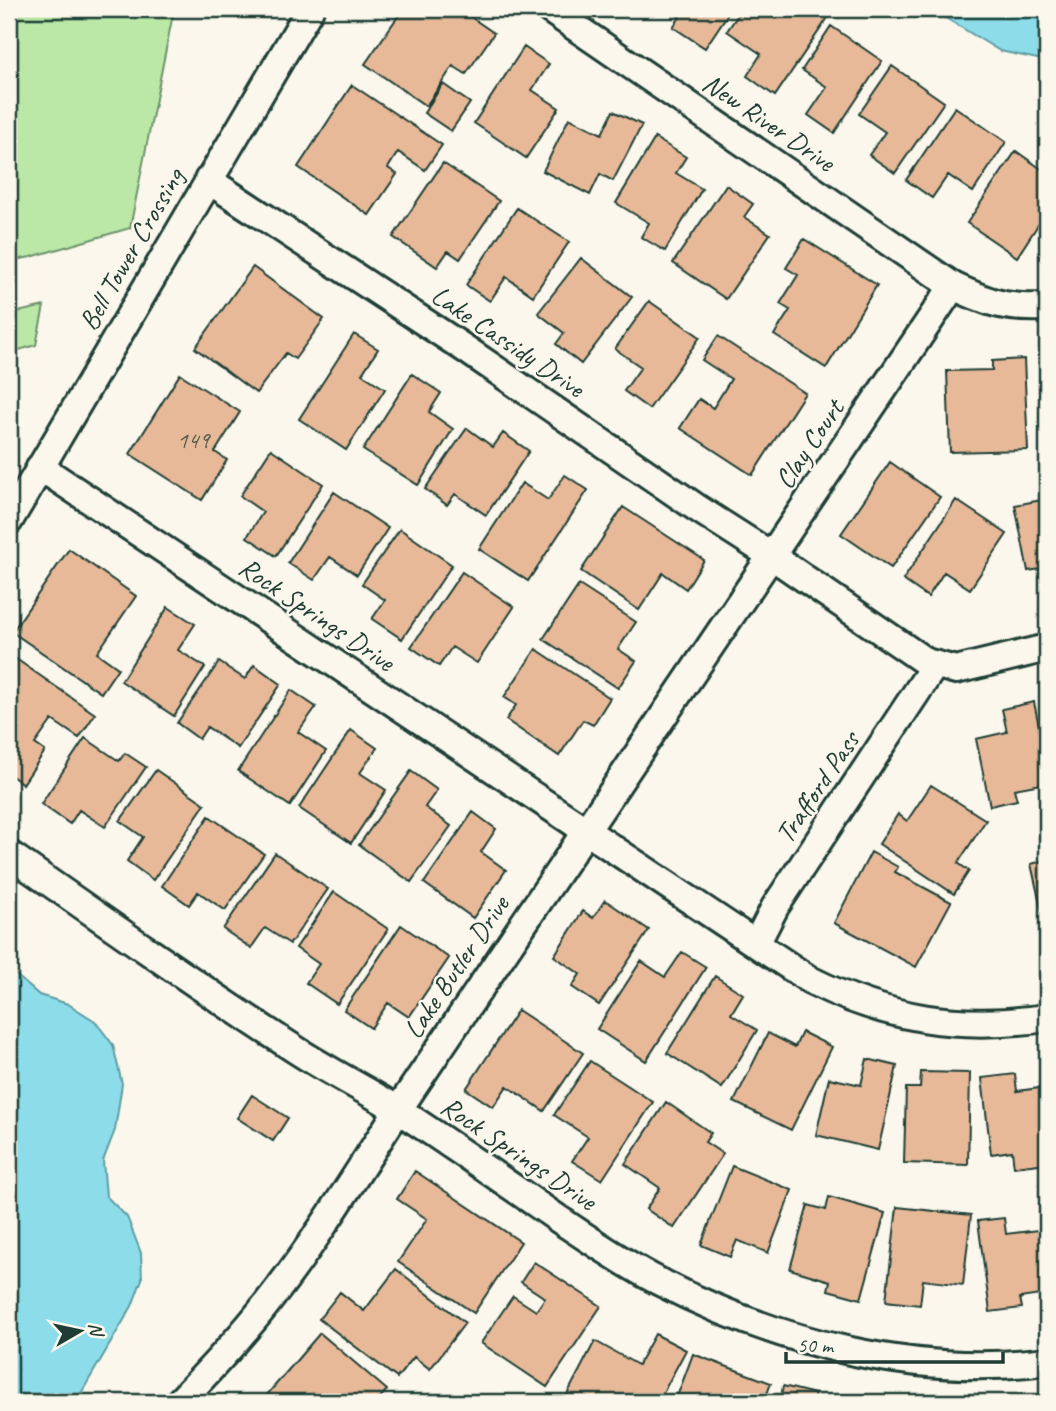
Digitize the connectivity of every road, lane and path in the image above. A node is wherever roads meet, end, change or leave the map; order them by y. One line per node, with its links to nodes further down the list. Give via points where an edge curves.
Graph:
1 (310, 9): 3 (street, Bell Tower Crossing)
2 (549, 9): 4 (street, New River Drive)
3 (208, 180): 6 (street, Bell Tower Crossing); 8 (street, Lake Cassidy Drive)
4 (953, 286): 5 (street, via 990,303); 8 (street, Clay Court)
5 (1047, 307)
6 (40, 467): 7 (street, Bell Tower Crossing); 11 (street, Rock Springs Drive)
7 (9, 521)
8 (772, 556): 10 (street); 11 (street, Lake Butler Drive)
9 (1047, 648): 10 (street, via 956,670)
10 (934, 666): 13 (street, Trafford Pass, via 775,907)
11 (586, 830): 13 (street, Rock Springs Drive); 15 (street, Lake Butler Drive)
12 (9, 854): 15 (street, Rock Springs Drive, via 296,1050)
13 (756, 944): 14 (street, Rock Springs Drive, via 810,980 886,1011 966,1024)
14 (1047, 1018)
15 (398, 1110): 16 (street, Rock Springs Drive, via 596,1244 719,1310 852,1352 975,1365); 17 (street, Lake Butler Drive, via 268,1302)
16 (1047, 1361)
17 (179, 1402)

